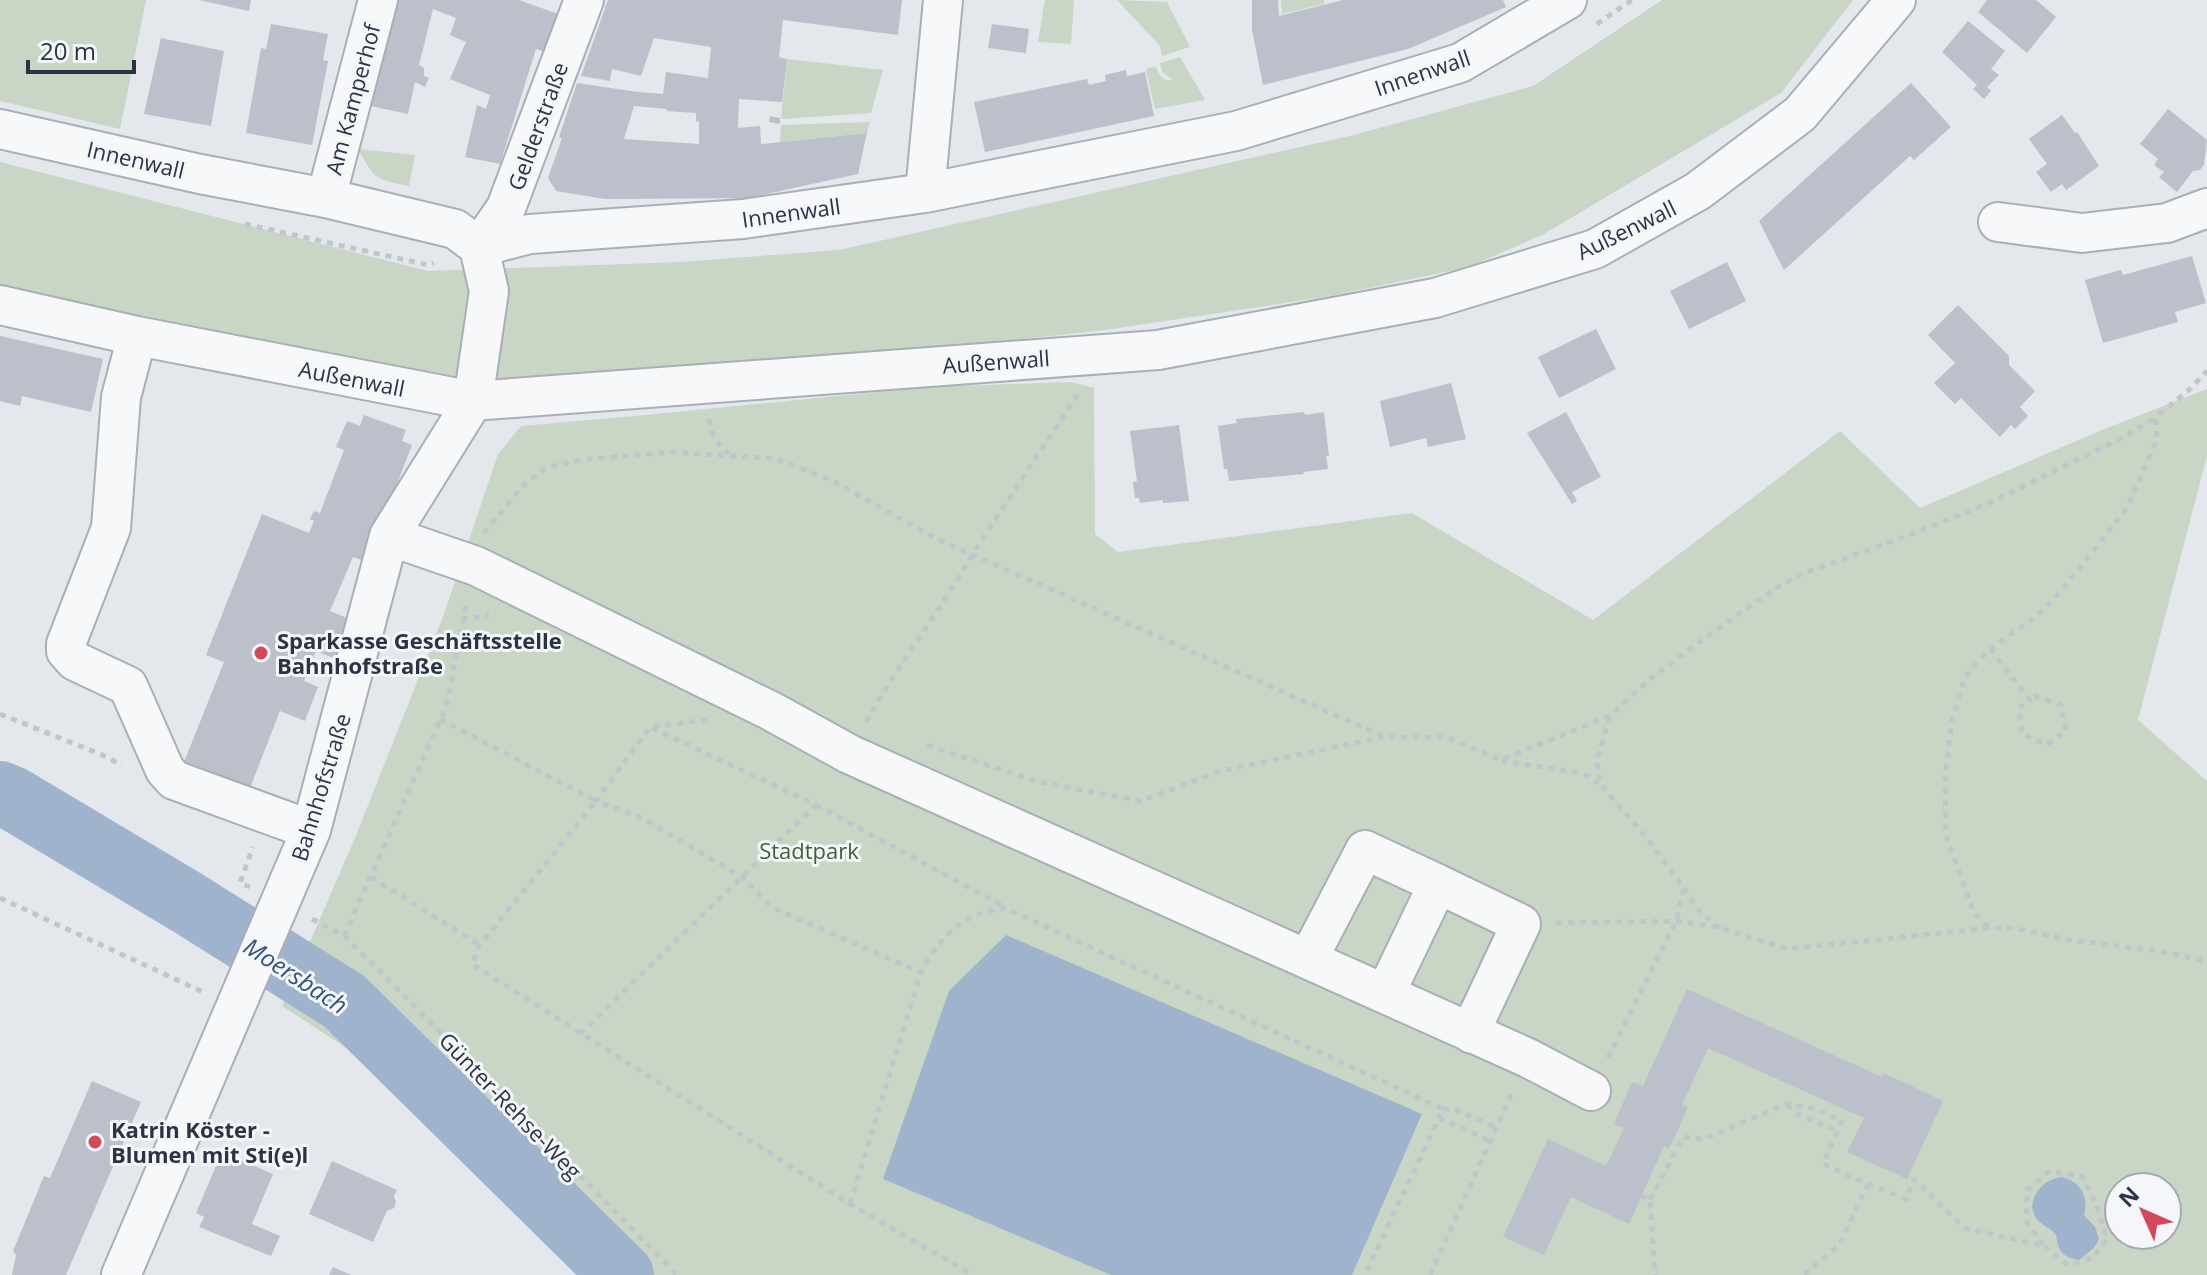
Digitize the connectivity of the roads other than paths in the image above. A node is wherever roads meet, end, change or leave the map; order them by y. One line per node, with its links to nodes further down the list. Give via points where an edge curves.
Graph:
1 (378, 0): 8 (street, Am Kamperhof)
2 (584, 0): 11 (street, Gelderstraße, via 506,208)
3 (943, 0): 7 (street)
4 (1567, 0): 7 (street, Innenwall, via 1460,63 1236,131)
5 (1896, 0): 14 (street, Außenwall, via 1800,114 1698,191 1595,249 1435,298 1158,350)
6 (0, 129): 8 (street, Innenwall)
7 (925, 193): 11 (street, Innenwall, via 743,219 530,234)
8 (326, 198): 11 (street, Innenwall, via 455,229)
9 (2207, 208): 10 (street, via 2167,223 2082,233)
10 (1998, 222)
11 (479, 247): 14 (street, Bahnhofstraße, via 489,291)
12 (0, 305): 13 (street, Außenwall)
13 (137, 336): 14 (street, Außenwall); 16 (street, via 121,397 111,528 66,651 75,661 128,686 174,780)
14 (473, 401): 15 (street, Bahnhofstraße)
15 (389, 536): 16 (street, Bahnhofstraße); 18 (street, via 476,566 771,711 857,739)
16 (311, 830): 22 (street, Bahnhofstraße, via 295,910 242,993)
17 (1438, 884): 18 (street, via 1365,850); 19 (street); 20 (street, via 1521,924)
18 (1308, 959): 19 (street)
19 (1385, 994): 20 (street)
20 (1472, 1034): 21 (street)
21 (1591, 1091)
22 (121, 1275)

